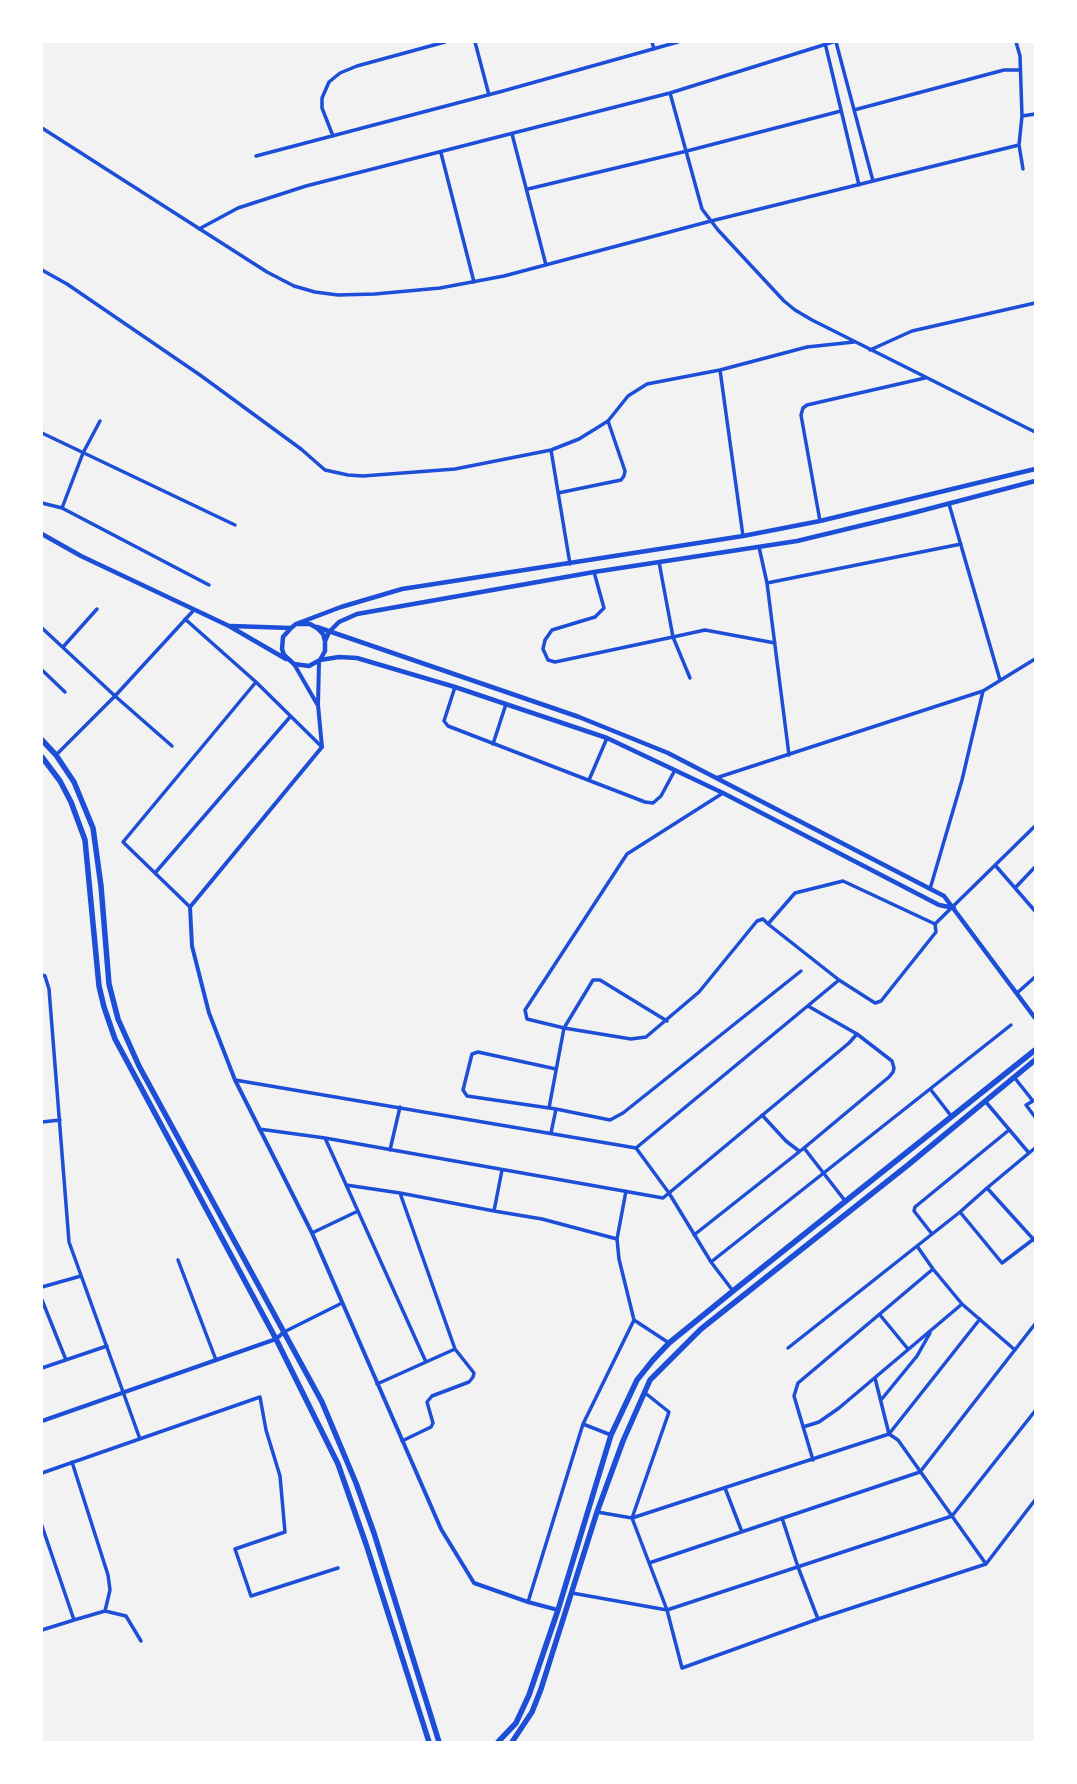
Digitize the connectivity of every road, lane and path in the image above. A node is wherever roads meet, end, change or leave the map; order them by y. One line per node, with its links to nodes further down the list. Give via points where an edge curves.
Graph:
1 (445, 42): 18 (street, via 357,66 340,73 329,82 322,98 322,108)
2 (475, 42): 11 (street)
3 (652, 42): 8 (street)
4 (678, 42): 8 (street)
5 (834, 42): 7 (street); 12 (street)
6 (1016, 42): 9 (street)
7 (825, 43): 10 (street); 13 (street)
8 (654, 49): 11 (street)
9 (1020, 70): 12 (street, via 1004,70); 15 (street)
10 (670, 93): 17 (street); 20 (street)
11 (489, 95): 18 (street)
12 (854, 110): 24 (street)
13 (841, 111): 20 (street); 25 (street)
14 (1035, 114): 15 (street)
15 (1022, 116): 19 (street)
16 (42, 128): 28 (street)
17 (512, 134): 21 (street); 26 (street)
18 (333, 136): 22 (street)
19 (1019, 145): 23 (street); 24 (street)
20 (687, 151): 26 (street); 27 (street, via 702,209)
21 (441, 153): 28 (street, via 291,191 238,208); 31 (street)
22 (256, 156)
23 (1023, 169)
24 (873, 181): 25 (street)
25 (859, 185): 27 (street)
26 (528, 189): 29 (street)
27 (711, 221): 29 (street); 33 (street, via 795,310)
28 (199, 229): 31 (street, via 267,272 294,286 315,292 338,295 375,294)
29 (546, 265): 31 (street)
30 (42, 270): 41 (street, via 67,284 200,375 301,449 325,470 363,476 455,469)
31 (474, 282)
32 (1035, 304): 34 (street, via 912,330)
33 (854, 342): 34 (street); 35 (street, via 807,347)
34 (870, 350): 36 (street)
35 (720, 370): 38 (street, via 647,384 628,396); 52 (street)
36 (926, 378): 39 (street); 49 (street, via 803,408 801,415)
37 (100, 421): 42 (street)
38 (608, 421): 41 (street, via 579,439); 45 (street, via 625,471 624,476 621,480)
39 (1035, 432)
40 (42, 433): 42 (street)
41 (551, 450): 45 (street)
42 (83, 453): 48 (street); 50 (street)
43 (1035, 469): 49 (main road)
44 (1035, 481): 47 (main road)
45 (558, 493): 56 (street)
46 (42, 503): 48 (street)
47 (949, 504): 53 (street); 54 (main road, via 797,541)
48 (62, 508): 59 (street)
49 (820, 521): 52 (main road)
50 (235, 526)
51 (42, 534): 61 (main road)
52 (743, 536): 56 (main road)
53 (961, 544): 58 (street); 79 (street)
54 (759, 547): 55 (main road); 58 (street)
55 (659, 562): 57 (main road); 69 (street)
56 (570, 564): 63 (main road, via 402,589 341,607)
57 (594, 572): 68 (main road, via 357,614 339,622); 69 (street, via 604,608 595,617 552,630 545,640 543,649 548,660 555,662)
58 (767, 583): 71 (street)
59 (209, 585)
60 (97, 609): 72 (street)
61 (193, 611): 62 (street); 65 (main road)
62 (185, 619): 80 (street); 84 (street)
63 (296, 624): 64 (main road); 67 (main road)
64 (310, 624): 68 (main road); 70 (main road, via 317,628)
65 (229, 626): 67 (main road); 74 (main road)
66 (42, 628): 72 (street)
67 (291, 628): 74 (main road, via 283,637 282,643)
68 (329, 632): 70 (main road); 97 (main road, via 579,717 668,753)
69 (673, 637): 71 (street, via 705,630); 78 (street)
70 (325, 641): 75 (main road, via 325,651)
71 (775, 643): 94 (street)
72 (63, 647): 84 (street)
73 (1035, 659): 79 (street)
74 (288, 660): 76 (main road)
75 (319, 660): 76 (main road, via 304,667); 81 (main road, via 357,658); 86 (street)
76 (294, 664): 86 (street)
77 (42, 670): 83 (street)
78 (690, 678)
79 (1000, 680): 82 (street)
80 (256, 682): 87 (street); 103 (street, via 123,842)
81 (455, 687): 85 (main road); 90 (street, via 444,721 456,730)
82 (983, 691): 94 (street); 105 (street, via 962,780)
83 (65, 692)
84 (115, 696): 91 (street); 93 (street)
85 (506, 704): 88 (main road); 90 (street)
86 (318, 705): 92 (street)
87 (290, 717): 92 (street); 103 (street)
88 (607, 738): 96 (main road); 98 (street)
89 (42, 740): 93 (main road)
90 (493, 744): 98 (street)
91 (172, 746)
92 (322, 747): 106 (street)
93 (56, 755): 178 (main road, via 74,782 93,828 101,886 109,984 118,1019 139,1066)
94 (789, 755): 97 (street)
95 (42, 757): 179 (main road, via 60,781 71,802 84,840 100,986 115,1039)
96 (675, 770): 98 (street, via 661,796 653,803); 99 (main road)
97 (716, 778): 105 (main road)
98 (589, 780)
99 (723, 793): 107 (main road, via 939,905); 120 (street, via 627,854 617,868 525,1010 527,1019)
100 (1035, 826): 101 (street)
101 (995, 865): 104 (street); 107 (street)
102 (1035, 867): 104 (street)
103 (155, 873): 106 (street)
104 (1015, 888): 108 (street)
105 (930, 889): 107 (main road, via 944,896)
106 (190, 907): 126 (street, via 192,946 209,1012)
107 (954, 908): 110 (street); 115 (main road)
108 (1035, 911)
109 (768, 924): 110 (street, via 795,893 843,881); 114 (street); 118 (street, via 763,919 757,920 700,992)
110 (935, 924): 114 (street, via 936,932 881,1001 875,1003)
111 (801, 971): 131 (street, via 623,1113 610,1120)
112 (42, 975): 135 (street, via 45,976 50,989)
113 (1035, 977): 115 (street)
114 (838, 980): 116 (street)
115 (1017, 993): 117 (main road)
116 (808, 1006): 121 (street); 141 (street)
117 (1035, 1018)
118 (667, 1021): 120 (street, via 646,1037 631,1039); 120 (street, via 596,979)
119 (1011, 1025): 127 (street)
120 (564, 1028): 124 (street)
121 (857, 1034): 132 (street); 142 (street, via 892,1061 893,1072)
122 (1035, 1050): 134 (main road)
123 (1035, 1060): 125 (main road)
124 (556, 1069): 130 (street); 130 (street, via 478,1052 472,1054 463,1090 467,1096)
125 (1014, 1077): 128 (main road); 133 (street, via 1033,1101 1026,1105)
126 (235, 1080): 129 (street); 137 (street)
127 (931, 1090): 134 (street); 148 (street)
128 (985, 1101): 138 (street); 192 (main road, via 908,1166 701,1329 654,1376)
129 (400, 1107): 139 (street); 144 (street)
130 (549, 1108): 131 (street)
131 (556, 1109): 139 (street)
132 (762, 1115): 145 (street); 153 (street)
133 (1035, 1116)
134 (952, 1117): 154 (main road)
135 (60, 1120): 136 (street); 167 (street, via 69,1242)
136 (42, 1122)
137 (259, 1129): 140 (street); 158 (street)
138 (1009, 1130): 146 (street); 159 (street, via 915,1207 914,1211)
139 (551, 1133): 141 (street)
140 (325, 1138): 144 (street); 149 (street)
141 (636, 1148): 153 (street)
142 (804, 1148): 145 (street); 148 (street)
143 (1035, 1148): 146 (street)
144 (390, 1150): 147 (street)
145 (799, 1151): 160 (street)
146 (1029, 1153): 150 (street)
147 (502, 1170): 151 (street); 156 (street)
148 (824, 1174): 154 (street); 165 (street)
149 (346, 1185): 152 (street); 155 (street)
150 (987, 1188): 157 (street); 162 (street)
151 (626, 1191): 153 (street, via 664,1198); 161 (street)
152 (400, 1193): 156 (street); 183 (street)
153 (670, 1193): 160 (street)
154 (846, 1202): 169 (main road)
155 (358, 1211): 158 (street); 188 (street)
156 (494, 1211): 161 (street, via 542,1219)
157 (960, 1212): 159 (street); 162 (street, via 1002,1263)
158 (312, 1233): 171 (street)
159 (932, 1234): 163 (street)
160 (694, 1235): 165 (street)
161 (617, 1239): 175 (street, via 619,1259)
162 (1035, 1239)
163 (917, 1246): 166 (street); 182 (street)
164 (178, 1260): 187 (street)
165 (711, 1262): 169 (street)
166 (933, 1269): 172 (street); 173 (street)
167 (81, 1276): 168 (street); 181 (street)
168 (42, 1287)
169 (733, 1291): 180 (main road)
170 (42, 1300): 186 (street)
171 (342, 1303): 178 (street); 191 (street)
172 (962, 1304): 174 (street); 177 (street)
173 (880, 1315): 184 (street); 198 (street, via 798,1383 794,1396)
174 (980, 1319): 185 (street); 199 (street)
175 (634, 1320): 180 (street); 197 (street)
176 (1035, 1324): 185 (street)
177 (931, 1331): 184 (street); 194 (street, via 917,1356)
178 (284, 1332): 179 (street); 228 (main road, via 322,1402 356,1483 391,1585)
179 (276, 1339): 187 (street); 229 (main road, via 338,1464)
180 (669, 1343): 200 (main road, via 638,1380)
181 (107, 1346): 186 (street); 193 (street)
182 (788, 1348)
183 (455, 1349): 188 (street); 202 (street, via 474,1373 473,1377 469,1382 432,1396 427,1402 433,1422 431,1427)
184 (908, 1349): 190 (street)
185 (1015, 1350): 205 (street)
186 (66, 1360): 189 (street)
187 (216, 1360): 193 (street)
188 (426, 1362): 191 (street)
189 (42, 1368)
190 (875, 1378): 194 (street); 198 (street, via 819,1422)
191 (377, 1384): 202 (street)
192 (644, 1391): 209 (main road, via 622,1441); 211 (street, via 669,1412)
193 (124, 1392): 196 (street); 201 (street)
194 (882, 1400): 199 (street)
195 (1035, 1411): 210 (street)
196 (42, 1421)
197 (583, 1424): 200 (street); 220 (street)
198 (803, 1427): 203 (street)
199 (889, 1434): 203 (street); 205 (street, via 898,1440)
200 (611, 1435): 221 (main road)
201 (140, 1439): 204 (street); 218 (street, via 260,1397 266,1430 280,1476 285,1532 235,1549 251,1596)
202 (402, 1441): 220 (street, via 441,1528 474,1583)
203 (813, 1460): 207 (street)
204 (72, 1462): 206 (street); 223 (street, via 108,1575 110,1590)
205 (920, 1472): 210 (street); 212 (street)
206 (42, 1473)
207 (725, 1488): 211 (street); 214 (street)
208 (1035, 1500): 216 (street)
209 (597, 1512): 211 (street); 219 (main road)
210 (952, 1516): 216 (street); 217 (street)
211 (632, 1518): 215 (street)
212 (782, 1518): 214 (street); 217 (street)
213 (42, 1526): 225 (street)
214 (742, 1532): 215 (street)
215 (649, 1563): 222 (street)
216 (986, 1564): 224 (street)
217 (798, 1567): 222 (street); 224 (street)
218 (338, 1568)
219 (572, 1593): 222 (street); 233 (main road, via 534,1706)
220 (528, 1602): 221 (street)
221 (558, 1610): 232 (main road, via 523,1710 516,1723)
222 (667, 1610): 224 (street, via 682,1668)
223 (105, 1611): 225 (street); 227 (street, via 126,1616)
224 (818, 1619)
225 (74, 1620): 226 (street)
226 (42, 1630)
227 (141, 1641)
228 (436, 1732): 230 (main road); 231 (main road)
229 (429, 1742)
230 (439, 1742)
231 (444, 1742)
232 (498, 1742)
233 (512, 1742)

